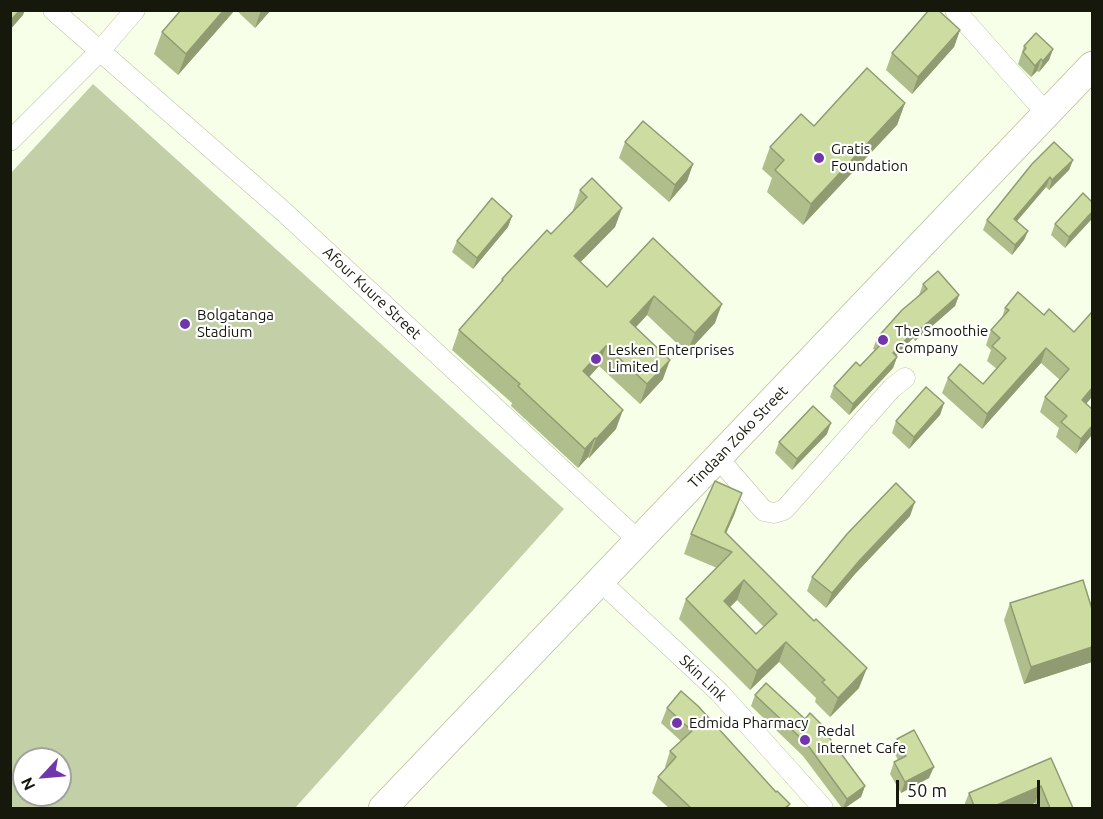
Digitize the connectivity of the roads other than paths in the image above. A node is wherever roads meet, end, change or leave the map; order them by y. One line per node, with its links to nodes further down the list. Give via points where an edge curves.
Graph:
1 (53, 10): 4 (street, Afour Kuure Street)
2 (135, 10): 4 (street)
3 (955, 10): 6 (street)
4 (99, 52): 7 (street); 10 (street, Afour Kuure Street, via 284,212)
5 (1092, 66): 6 (main road, Tindaan Zoko Street)
6 (1047, 114): 9 (main road, Tindaan Zoko Street)
7 (10, 141)
8 (905, 378): 9 (street, via 781,511 764,511)
9 (718, 458): 10 (main road, Tindaan Zoko Street)
10 (639, 541): 11 (main road, Tindaan Zoko Street)
11 (600, 581): 12 (main road, Tindaan Zoko Street); 13 (street, Skin Link, via 719,692)
12 (383, 808)
13 (823, 808)

